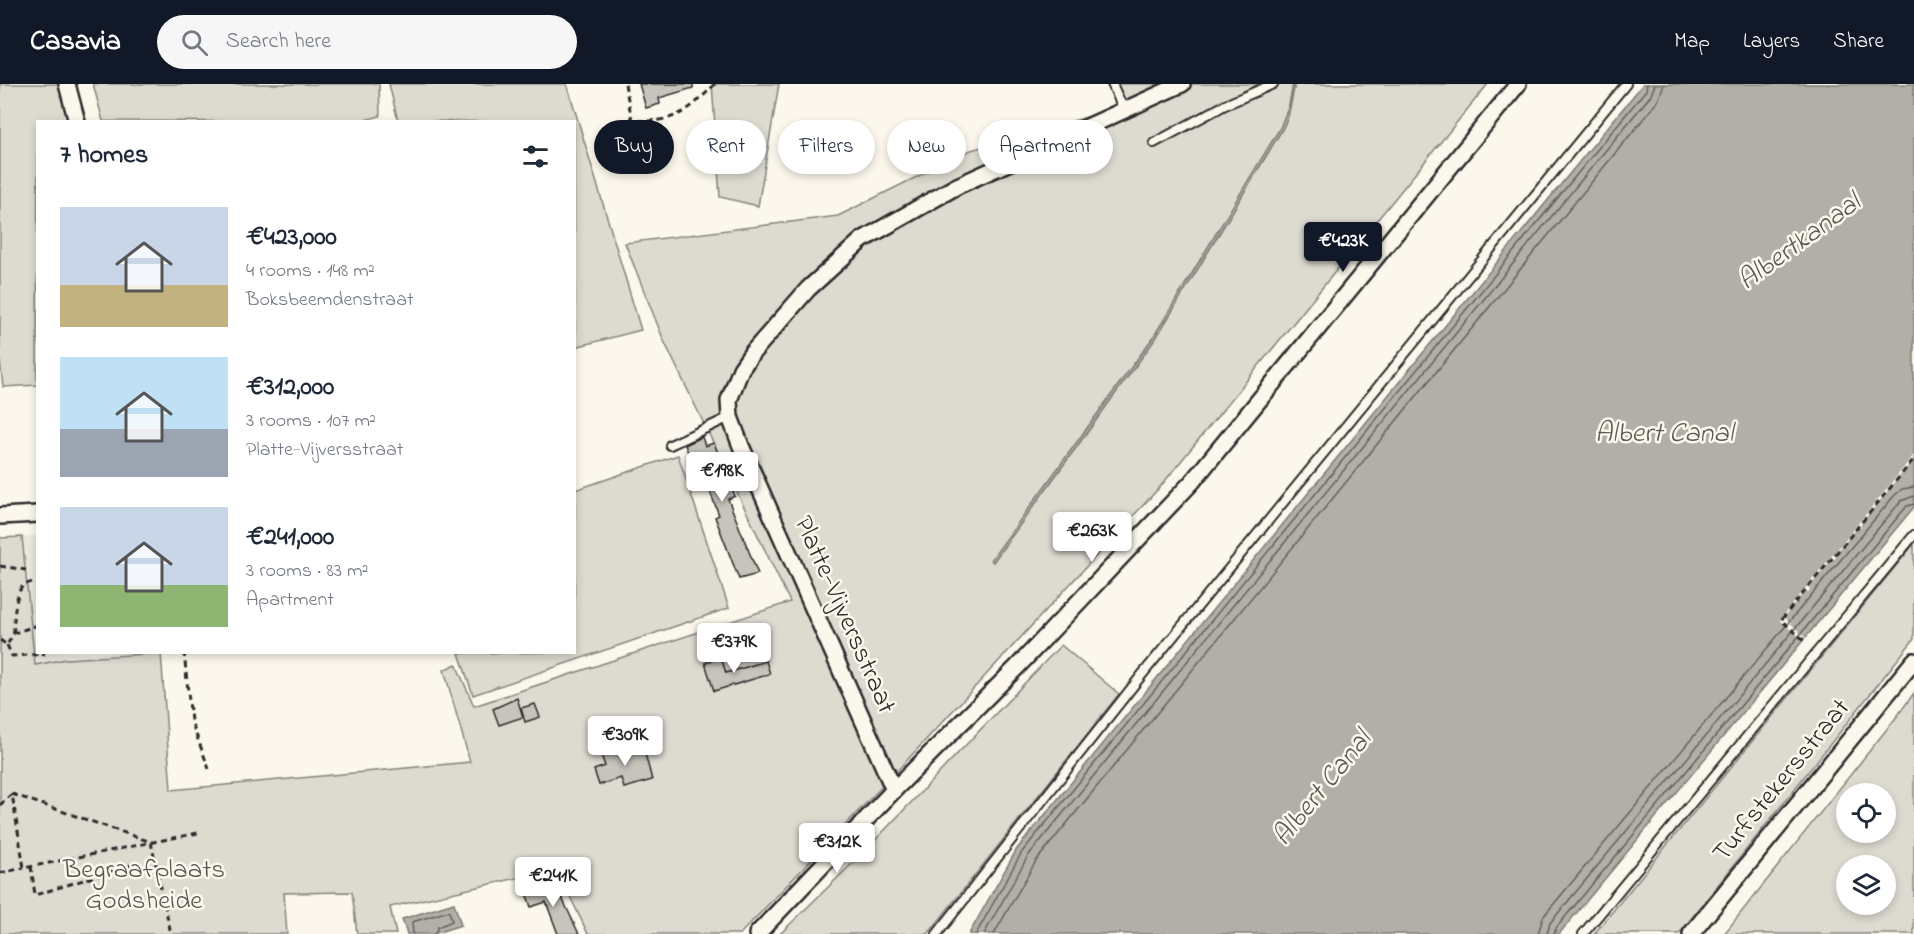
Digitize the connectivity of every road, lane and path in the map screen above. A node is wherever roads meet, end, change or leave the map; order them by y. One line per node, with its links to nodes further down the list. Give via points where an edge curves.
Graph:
1 (67, 84): 10 (street)
2 (625, 84): 3 (path, via 632,120 650,122 673,118)
3 (715, 84)
4 (1112, 84): 9 (lane)
5 (1182, 84): 9 (street, Platte-Vijversstraat)
6 (1273, 84): 11 (lane)
7 (1518, 84): 30 (street, via 1192,482)
8 (1626, 84): 41 (lane, via 1141,676)
9 (1124, 110): 12 (street, Platte-Vijversstraat, via 957,186 862,240 808,289 752,353 734,384 729,400)
10 (76, 120)
11 (1154, 143)
12 (730, 417): 13 (lane); 30 (street, Platte-Vijversstraat)
13 (669, 445)
14 (1914, 459): 24 (path, via 1781,620)
15 (36, 514): 16 (street)
16 (0, 516)
17 (1914, 535): 42 (lane)
18 (0, 566): 19 (path)
19 (26, 570)
20 (32, 582): 22 (path, via 19,591 12,624)
21 (36, 626): 22 (path)
22 (14, 633): 25 (path)
23 (0, 640): 25 (path)
24 (1804, 640)
25 (7, 645): 26 (path, via 12,656)
26 (45, 654)
27 (184, 654): 29 (path, via 190,721)
28 (1914, 661): 43 (street, Turfstekersstraat)
29 (209, 769)
30 (894, 790): 40 (street)
31 (12, 794): 32 (path); 34 (path); 37 (path)
32 (0, 805)
33 (198, 833): 34 (path)
34 (151, 842): 36 (path); 39 (path)
35 (132, 865): 36 (path, via 35,895)
36 (31, 866): 37 (path)
37 (24, 868): 38 (path)
38 (0, 873)
39 (171, 934)
40 (757, 934)
41 (937, 934)
42 (1583, 934)
43 (1691, 934)

